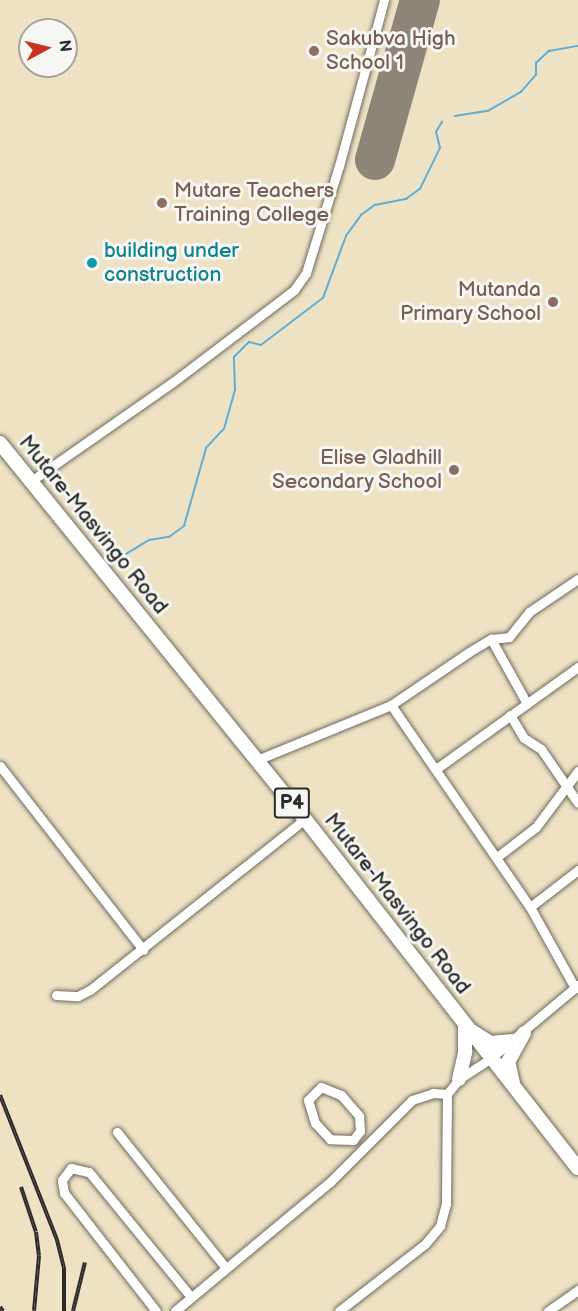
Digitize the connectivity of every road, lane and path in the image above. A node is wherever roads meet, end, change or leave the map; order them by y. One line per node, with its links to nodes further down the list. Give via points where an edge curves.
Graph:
1 (384, 0): 3 (street, via 306,273 294,290 165,388)
2 (0, 443): 3 (highway, Mutare-Masvingo Road / P4)
3 (32, 481): 10 (highway, Mutare-Masvingo Road / P4)
4 (578, 579): 5 (street, via 529,612 509,636)
5 (491, 639): 7 (street); 8 (street)
6 (578, 667): 7 (street)
7 (526, 702): 9 (street)
8 (391, 705): 10 (street); 12 (street)
9 (510, 716): 12 (street); 14 (street, via 524,738 541,749)
10 (257, 760): 16 (highway, Mutare-Masvingo Road / P4)
11 (0, 766): 20 (street)
12 (436, 769): 17 (street)
13 (578, 771): 14 (street)
14 (568, 785): 15 (street); 17 (street, via 536,827)
15 (578, 802)
16 (305, 819): 20 (street, via 228,877); 23 (highway, Mutare-Masvingo Road / P4)
17 (497, 858): 19 (street)
18 (578, 870): 19 (street)
19 (530, 907): 21 (street)
20 (143, 950): 22 (street, via 90,990 78,996)
21 (577, 987): 24 (street)
22 (56, 995)
23 (465, 1027): 24 (highway, via 491,1043); 25 (highway, Mutare-Masvingo Road / P4); 26 (highway)
24 (518, 1037): 25 (street); 27 (highway, via 508,1062)
25 (491, 1058): 26 (street); 27 (highway, Mutare-Masvingo Road / P4)
26 (459, 1079): 29 (street)
27 (515, 1089): 31 (highway, Mutare-Masvingo Road / P4)
28 (312, 1094): 28 (street, via 321,1088 331,1089 346,1101 361,1124 353,1140 337,1142 323,1136 308,1107)
29 (447, 1094): 32 (street, via 412,1100 330,1182 241,1258); 37 (street, via 446,1204 440,1226 425,1244)
30 (117, 1132): 32 (street)
31 (578, 1168)
32 (225, 1267): 34 (street)
33 (578, 1290): 38 (street)
34 (191, 1297): 35 (street, via 89,1172 71,1168 62,1180 64,1193); 36 (street)
35 (156, 1311)
36 (175, 1311)
37 (339, 1311)
38 (548, 1311)

